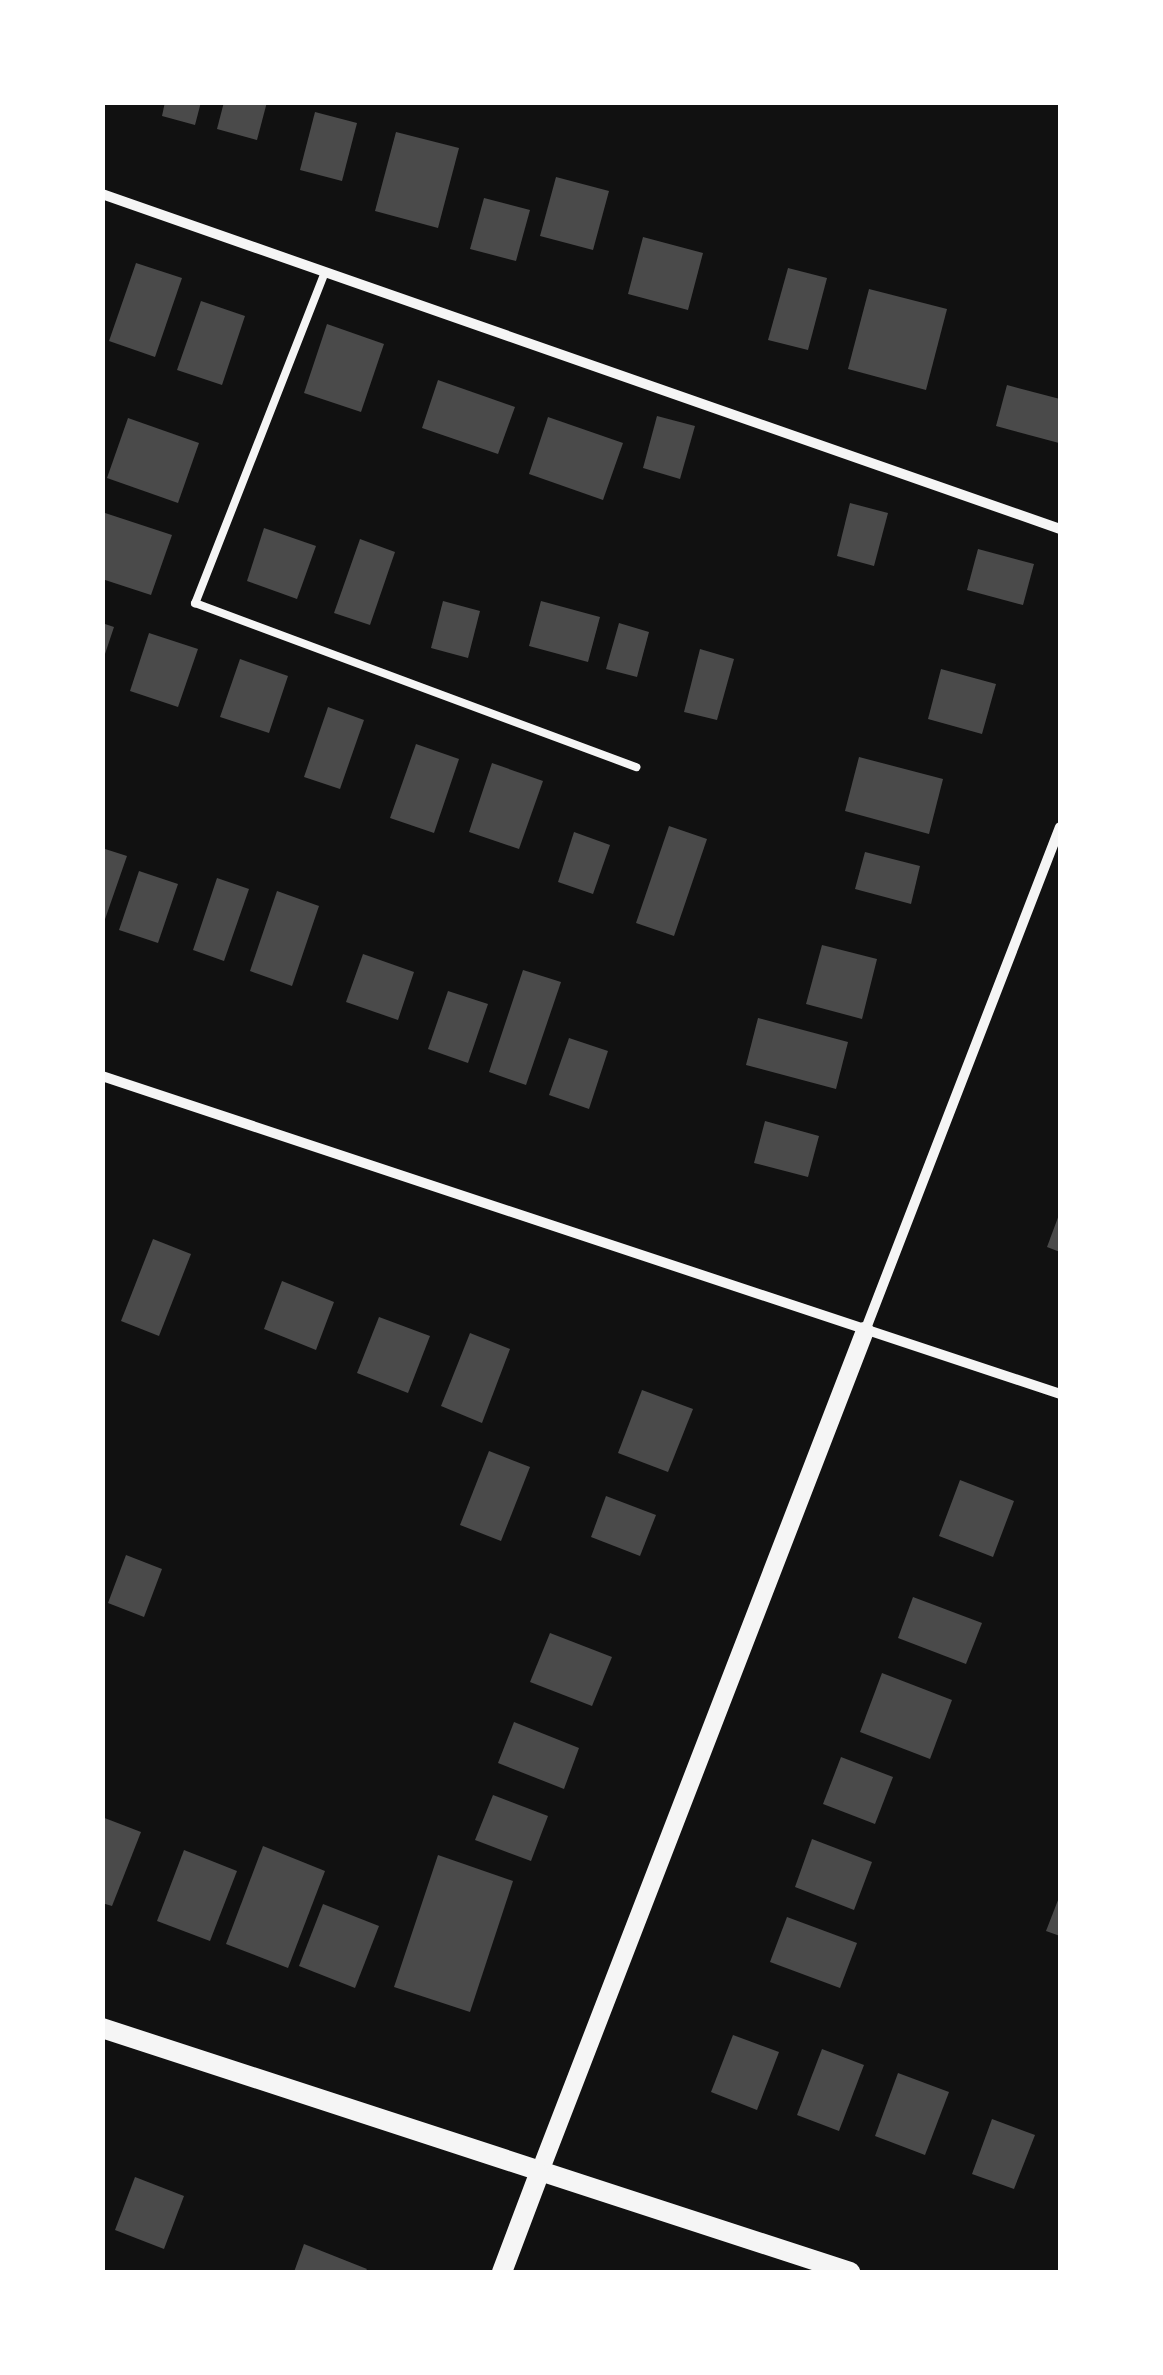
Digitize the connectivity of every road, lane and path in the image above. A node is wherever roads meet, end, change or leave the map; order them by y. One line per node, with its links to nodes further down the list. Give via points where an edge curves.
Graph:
1 (102, 194): 2 (street)
2 (325, 272): 3 (street); 4 (lane, via 195,603)
3 (1060, 529)
4 (636, 767)
5 (1060, 827): 7 (street)
6 (102, 1076): 7 (street)
7 (865, 1331): 8 (street); 10 (street)
8 (1060, 1394)
9 (102, 2028): 10 (main road)
10 (539, 2174): 11 (main road); 12 (main road)
11 (502, 2272)
12 (850, 2272)

